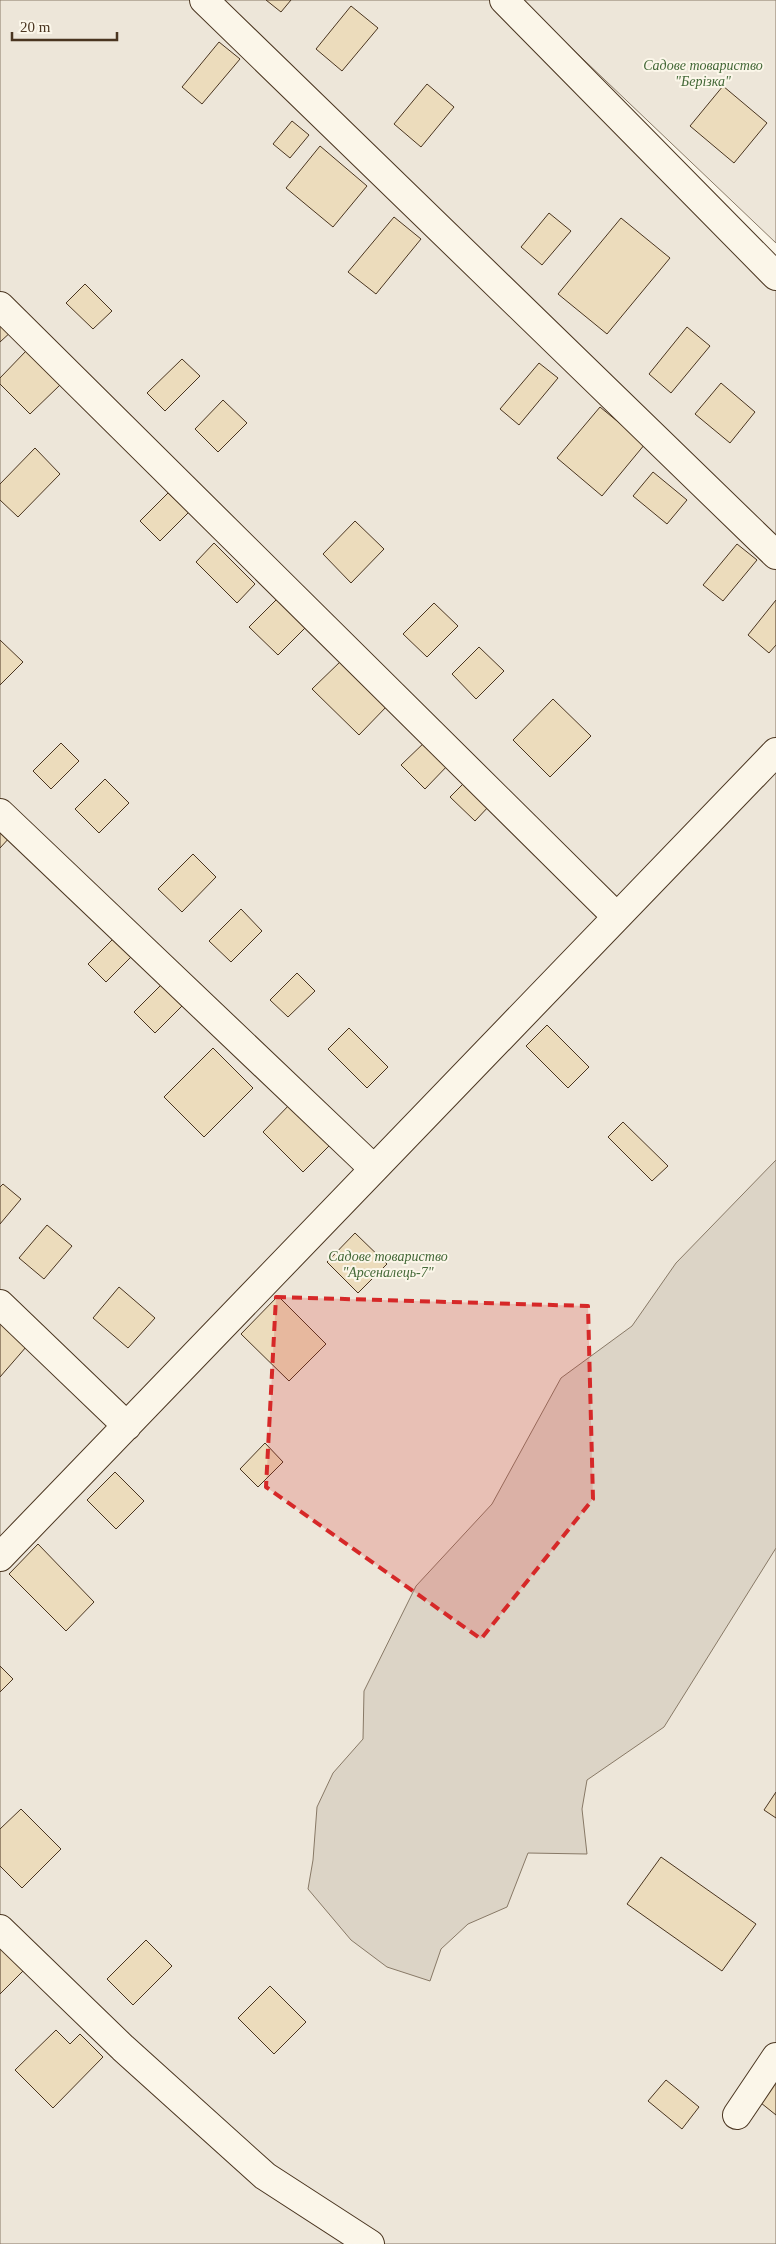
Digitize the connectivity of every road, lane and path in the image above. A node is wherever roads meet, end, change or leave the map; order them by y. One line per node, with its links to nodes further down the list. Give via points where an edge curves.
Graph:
1 (204, 0): 5 (street)
2 (504, 0): 3 (street)
3 (776, 276)
4 (0, 306): 8 (street)
5 (776, 555)
6 (776, 752): 8 (street)
7 (0, 814): 9 (street)
8 (617, 917): 9 (street)
9 (374, 1169): 11 (street)
10 (0, 1304): 11 (street)
11 (127, 1426): 12 (street)
12 (0, 1557)
13 (0, 1929): 16 (street, via 123,2048 265,2176)
14 (776, 2057): 15 (street)
15 (737, 2115)
16 (370, 2244)

